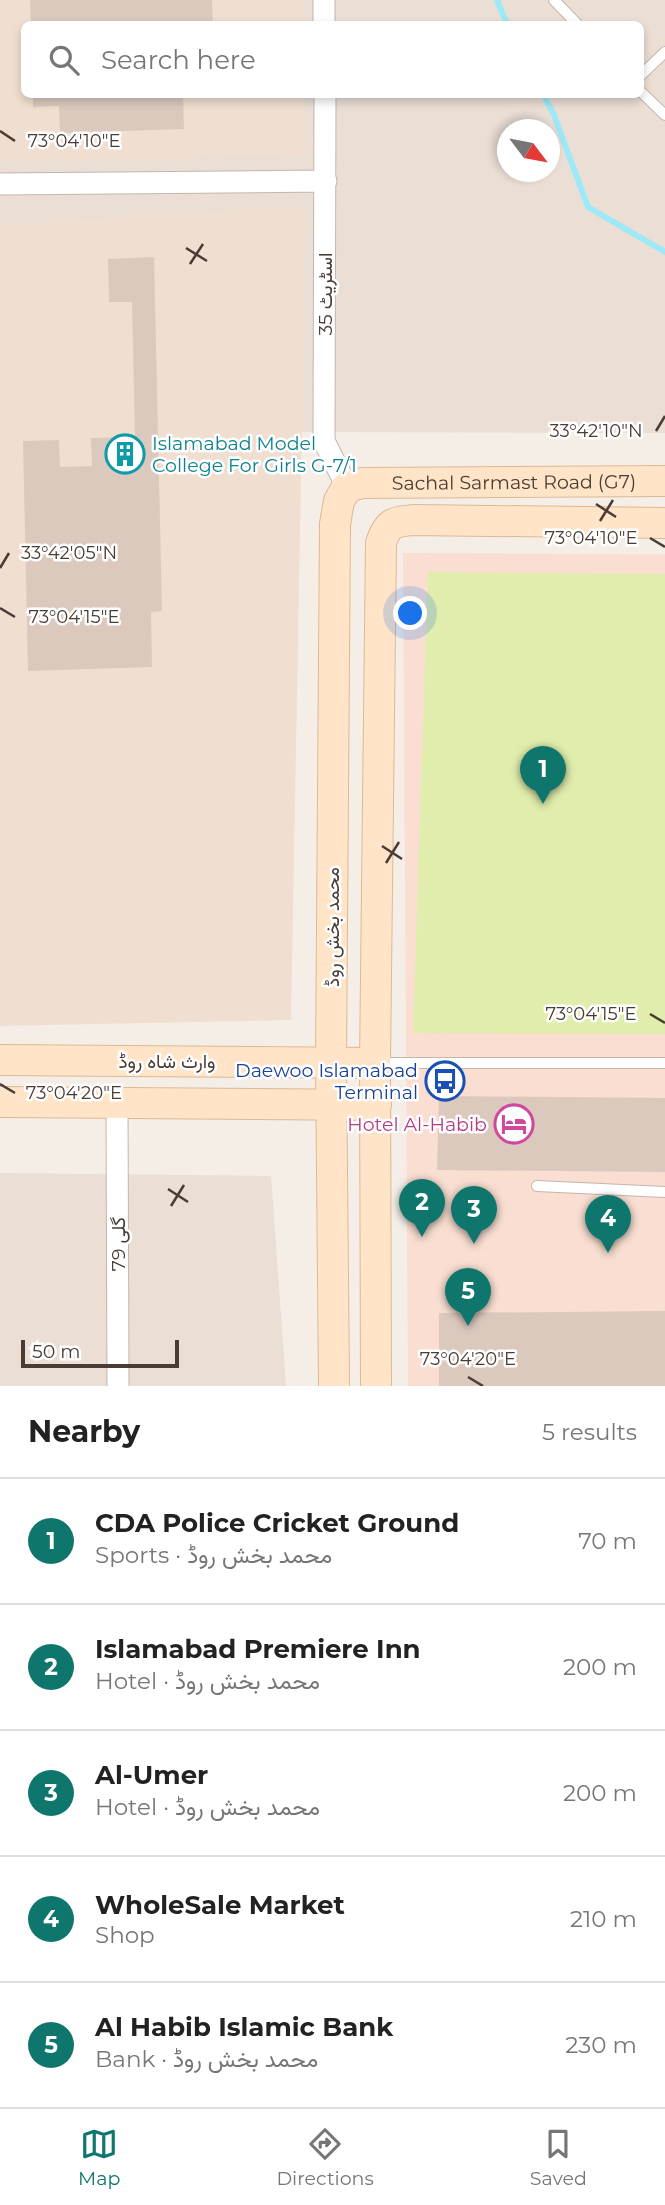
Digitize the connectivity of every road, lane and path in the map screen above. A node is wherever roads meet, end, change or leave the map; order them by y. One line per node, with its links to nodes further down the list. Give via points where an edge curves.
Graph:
1 (324, 0): 3 (street)
2 (554, 0): 4 (lane)
3 (324, 21)
4 (574, 21)
5 (665, 52): 6 (lane)
6 (644, 72)
7 (644, 94): 9 (lane)
8 (325, 98): 10 (street, اسٹریٹ 35)
9 (665, 115)
10 (326, 181): 11 (street); 13 (street, اسٹریٹ 35, via 324,441)
11 (0, 184)
12 (665, 481): 13 (street, Sachal Sarmast Road (G7))
13 (355, 485): 16 (street, محمد بخش روڈ, via 339,501 335,524)
14 (665, 523): 17 (street, Sachal Sarmast Road (G7), via 414,520 394,522 385,530 381,543)
15 (0, 1060): 16 (street, وارث شاہ روڈ)
16 (331, 1062): 17 (street, وارث شاہ روڈ); 21 (street, محمد بخش روڈ)
17 (375, 1063): 18 (lane); 22 (street)
18 (665, 1063)
19 (0, 1102): 20 (street)
20 (117, 1102): 21 (street); 25 (street, گلی 79)
21 (331, 1105): 22 (street); 26 (street, محمد بخش روڈ)
22 (376, 1105): 27 (street)
23 (537, 1186): 24 (lane)
24 (665, 1192)
25 (118, 1386)
26 (334, 1386)
27 (376, 1386)

